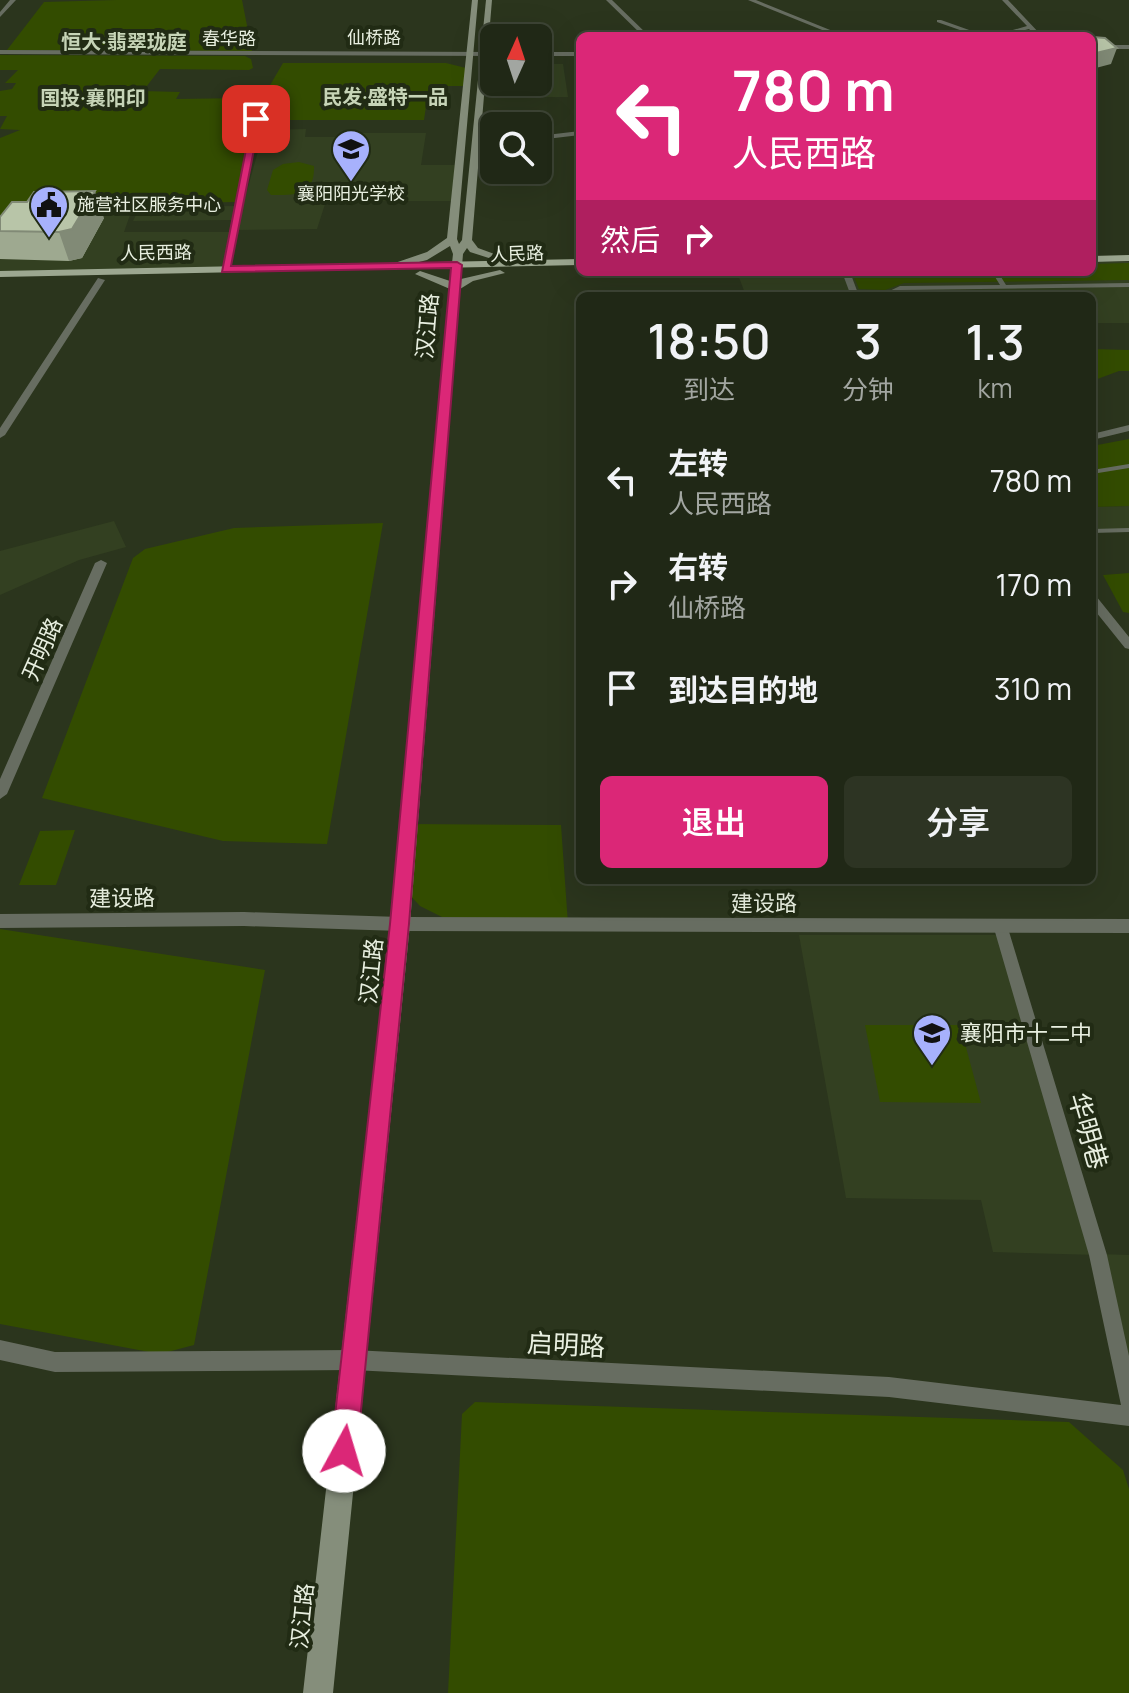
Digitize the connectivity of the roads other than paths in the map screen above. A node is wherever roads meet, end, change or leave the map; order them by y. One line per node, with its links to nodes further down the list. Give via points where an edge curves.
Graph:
1 (13, 0): 7 (street)
2 (475, 0): 20 (main road, 汉江路)
3 (489, 0): 9 (main road, 汉江路)
4 (609, 0): 11 (street)
5 (751, 0): 12 (street)
6 (1005, 0): 10 (street)
7 (0, 15)
8 (939, 21): 13 (street)
9 (486, 24)
10 (1031, 27): 14 (street); 15 (street)
11 (642, 32)
12 (832, 32)
13 (971, 32)
14 (1011, 32)
15 (1035, 32)
16 (1096, 47): 17 (street)
17 (1129, 47)
18 (0, 52): 19 (street, 春华路)
19 (265, 54): 20 (street, 仙桥路)
20 (468, 54): 21 (street, 仙桥路); 33 (main road, 汉江路)
21 (480, 54)
22 (552, 54): 23 (street)
23 (576, 54)
24 (260, 92): 37 (street)
25 (480, 96): 28 (main road, 汉江路)
26 (576, 133): 27 (street)
27 (552, 136)
28 (477, 139): 33 (main road, 汉江路)
29 (1129, 251): 30 (main road)
30 (1096, 252)
31 (1129, 258): 32 (main road)
32 (1096, 259)
33 (457, 260): 35 (main road, 人民路); 35 (main road, via 474,250); 36 (main road, 人民西路); 36 (main road, via 437,253); 38 (main road, 人民路, via 500,273); 41 (main road, 人民西路, via 420,274); 58 (main road, 汉江路)
34 (576, 262): 35 (main road, 人民路)
35 (514, 263)
36 (391, 266): 37 (main road, 人民西路)
37 (226, 270): 39 (main road, 人民西路)
38 (576, 271)
39 (0, 274)
40 (997, 276): 44 (street)
41 (101, 280): 42 (main road, 人民西路); 47 (street)
42 (0, 281)
43 (1129, 285): 44 (street)
44 (1004, 287): 45 (street)
45 (891, 292)
46 (1129, 428): 48 (street)
47 (0, 435)
48 (1096, 436)
49 (1129, 466): 50 (street)
50 (1096, 471)
51 (1129, 530): 52 (street)
52 (1096, 531)
53 (101, 563): 56 (street, 开明路)
54 (1096, 604): 55 (street)
55 (1129, 645)
56 (0, 794)
57 (0, 921): 58 (street, 建设路)
58 (400, 924): 59 (street, 建设路); 62 (main road, 汉江路)
59 (1000, 925): 60 (street, 建设路); 63 (street, 华明巷, via 1098,1255)
60 (1129, 926)
61 (0, 1350): 62 (street, 启明路, via 55,1362)
62 (353, 1360): 64 (street, 启明路, via 889,1387); 65 (main road, 汉江路)
63 (1129, 1401)
64 (1129, 1416)
65 (318, 1693)

